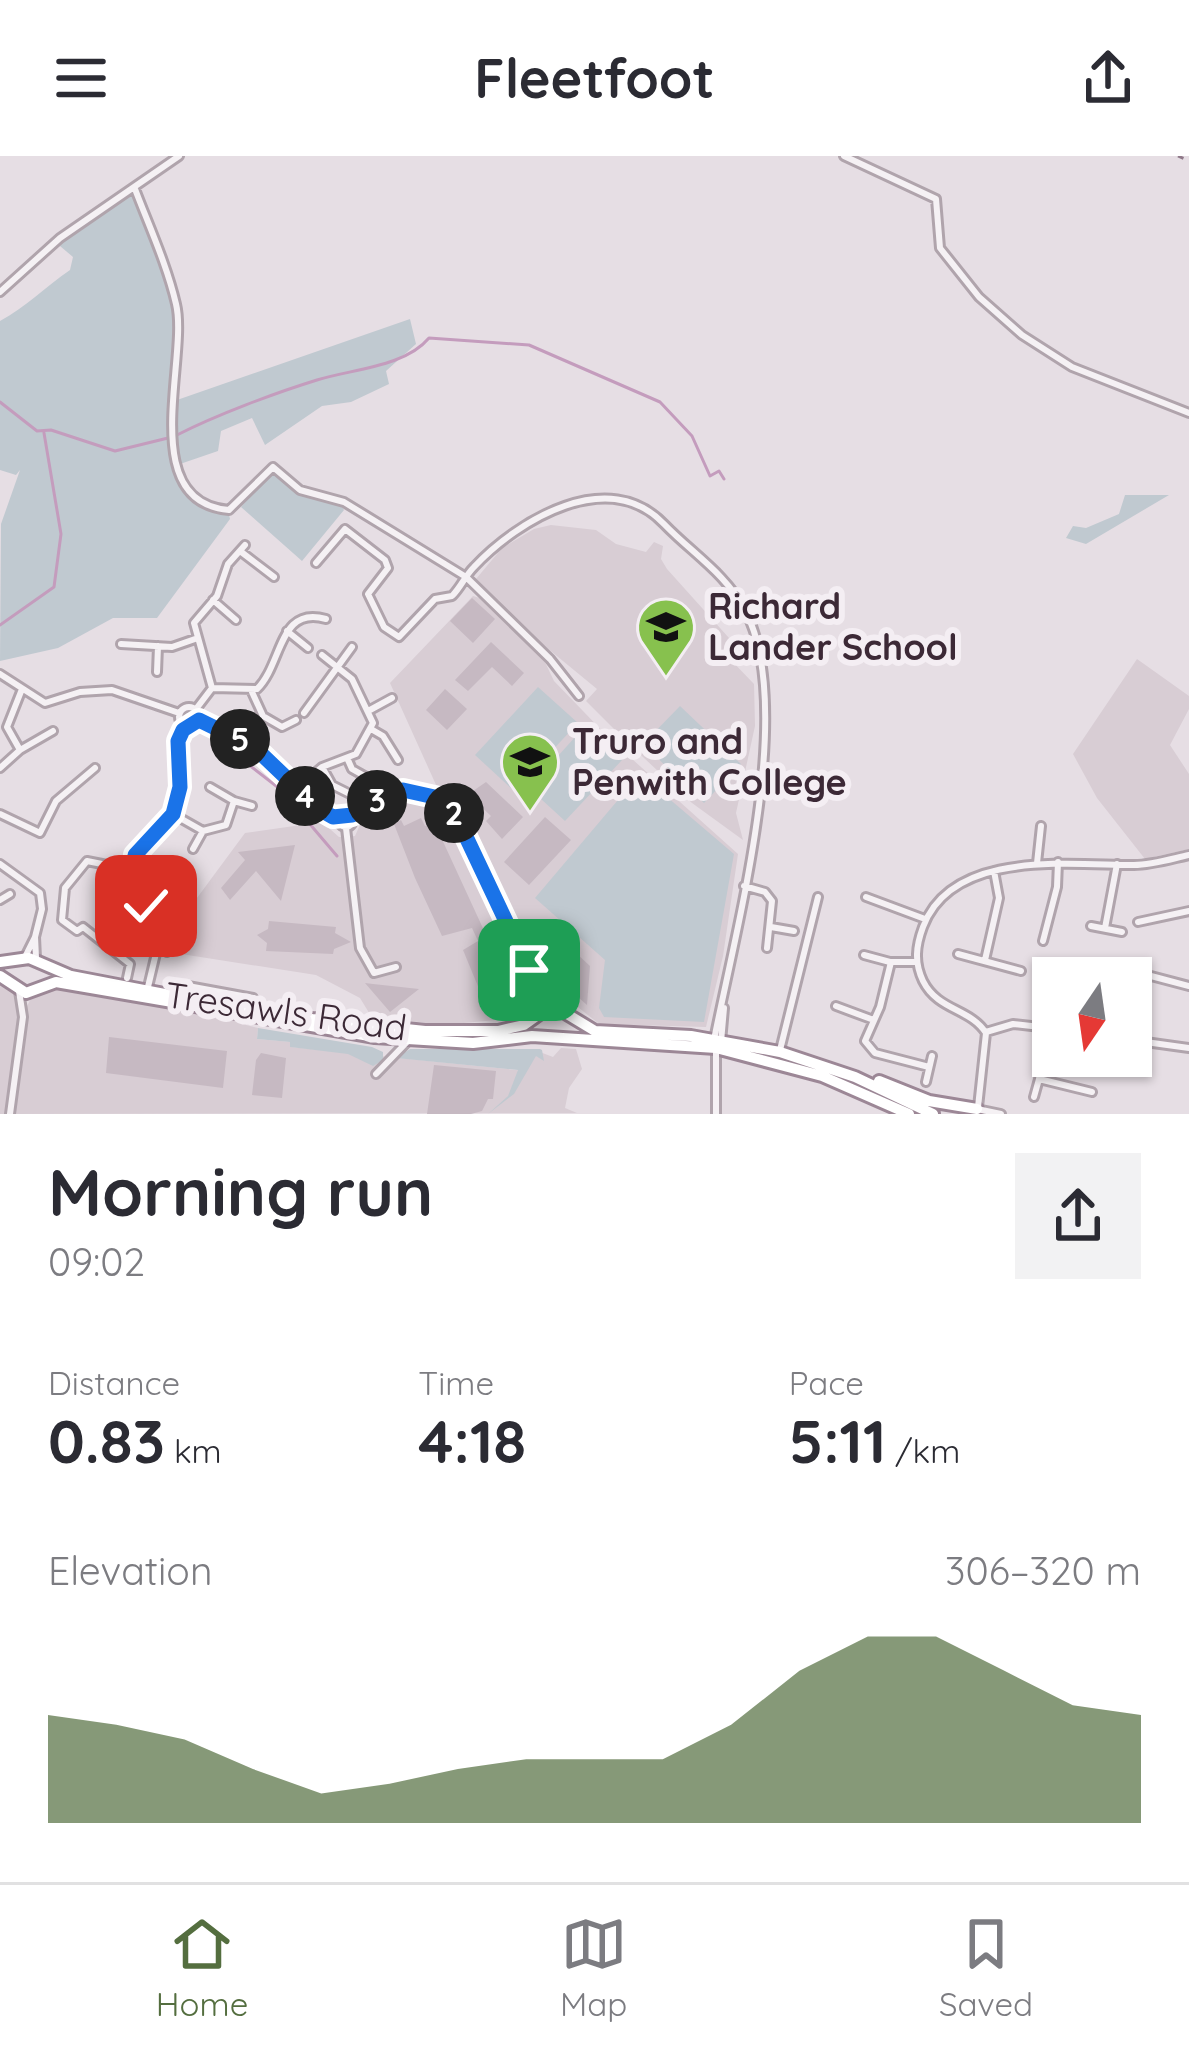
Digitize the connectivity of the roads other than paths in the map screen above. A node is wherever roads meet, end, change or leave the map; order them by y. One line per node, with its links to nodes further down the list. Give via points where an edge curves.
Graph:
1 (179, 156): 3 (street)
2 (844, 156): 5 (street, via 936,199 940,248 1022,335 1072,367)
3 (135, 189): 4 (street, via 60,238); 8 (street, via 177,308 172,438 179,474 193,494 229,510 280,468 300,490 344,502)
4 (0, 292)
5 (1189, 413)
6 (316, 563): 8 (street, via 345,530 385,560 388,568 368,594 395,637)
7 (274, 577): 9 (street, via 243,548)
8 (466, 577): 27 (street); 66 (street, via 533,523 602,497 649,511 712,566 746,612 766,676 766,734)
9 (213, 600): 13 (street); 15 (street, via 196,617)
10 (314, 605): 11 (street)
11 (315, 616): 12 (street); 14 (street)
12 (326, 619)
13 (236, 620)
14 (287, 631): 19 (street); 26 (street, via 274,670)
15 (195, 639): 17 (street); 24 (street)
16 (121, 644): 17 (street)
17 (158, 646): 22 (street)
18 (352, 647): 21 (street)
19 (308, 648)
20 (322, 655): 21 (street)
21 (339, 667): 30 (street); 31 (street)
22 (157, 672)
23 (0, 674): 25 (street)
24 (212, 688): 26 (street); 29 (street)
25 (22, 689): 32 (street, via 45,703 112,690); 38 (street, via 8,727)
26 (252, 692): 34 (street, via 282,732)
27 (579, 696)
28 (392, 698): 30 (street)
29 (196, 709): 32 (street); 33 (street)
30 (370, 710): 36 (street)
31 (307, 712)
32 (179, 713): 35 (street)
33 (199, 720): 35 (street); 46 (street, via 254,747)
34 (296, 720)
35 (186, 727): 51 (street, via 176,750)
36 (371, 729): 39 (street); 40 (street)
37 (53, 731): 38 (street)
38 (20, 750): 43 (street)
39 (348, 760): 42 (street); 44 (street)
40 (398, 760)
41 (95, 767): 50 (street, via 56,801 38,837)
42 (322, 767): 46 (street); 47 (street, via 332,785)
43 (0, 768)
44 (377, 783)
45 (210, 787): 48 (street)
46 (298, 788): 53 (street)
47 (354, 796)
48 (234, 801): 49 (street); 56 (street, via 226,825)
49 (252, 806)
50 (0, 814)
51 (173, 814): 56 (street); 58 (street)
52 (352, 815): 53 (street); 55 (street); 91 (street, via 403,790 448,805)
53 (339, 818): 55 (street)
54 (1041, 826): 62 (street)
55 (346, 828): 90 (street, via 362,955 374,973)
56 (203, 832): 57 (street)
57 (193, 849)
58 (135, 855): 64 (street); 64 (street, via 166,885 161,901 131,902)
59 (1189, 855): 63 (street)
60 (1058, 861): 62 (street); 63 (street); 79 (street)
61 (0, 862): 85 (street, via 40,893)
62 (1037, 862): 65 (street)
63 (1117, 864): 76 (street)
64 (122, 868): 93 (street, via 87,861 64,888 62,920 134,962)
65 (994, 871): 73 (street, via 955,890); 84 (street, via 999,898)
66 (744, 886): 75 (street, via 770,898); 110 (street)
67 (10, 893): 70 (street)
68 (818, 896): 112 (street)
69 (866, 897): 73 (street)
70 (0, 900)
71 (1189, 910): 72 (street)
72 (1141, 918)
73 (926, 919): 88 (street)
74 (1091, 926): 76 (street)
75 (771, 927): 77 (street); 80 (street)
76 (1105, 928): 78 (street)
77 (794, 931)
78 (1122, 932)
79 (1043, 941)
80 (766, 948)
81 (167, 952): 97 (street, via 155,943)
82 (958, 954): 84 (street)
83 (864, 956): 87 (street)
84 (985, 959): 89 (street)
85 (29, 961): 86 (highway, Tresawls Road); 94 (highway, via 10,972); 96 (highway, via 45,970); 97 (highway, Tresawls Road)
86 (0, 962)
87 (891, 962): 88 (street); 102 (street)
88 (917, 962): 104 (street, via 938,1000)
89 (1016, 966)
90 (396, 967)
91 (531, 974): 99 (street); 101 (street)
92 (1152, 976): 95 (street)
93 (127, 978)
94 (10, 983): 96 (highway, Tresawls Road); 100 (street)
95 (1189, 986)
96 (39, 989): 100 (street); 106 (highway, Tresawls Road, via 56,982)
97 (147, 991): 101 (highway, Tresawls Road, via 459,1033 509,1029)
98 (836, 1006): 102 (street)
99 (562, 1011): 101 (highway, Tresawls Road); 107 (highway, via 572,1027); 110 (highway, via 596,1031)
100 (22, 1017): 123 (street)
101 (536, 1017): 105 (highway)
102 (873, 1020): 116 (street, via 865,1036 871,1051)
103 (1032, 1026): 104 (street)
104 (986, 1033): 122 (street)
105 (542, 1036): 107 (highway, Tresawls Road); 108 (highway, Tresawls Road)
106 (375, 1037): 108 (highway, Tresawls Road); 114 (street, via 386,1053)
107 (565, 1038): 110 (highway, Tresawls Road)
108 (410, 1040): 114 (street)
109 (1152, 1043): 111 (street)
110 (717, 1044): 112 (highway); 124 (street); 125 (highway)
111 (1189, 1048)
112 (780, 1052): 115 (highway)
113 (932, 1056): 116 (street)
114 (383, 1064): 117 (street)
115 (829, 1067): 122 (highway); 126 (highway)
116 (929, 1067): 119 (street)
117 (376, 1074)
118 (1039, 1079): 120 (street); 121 (street)
119 (926, 1082)
120 (1092, 1092)
121 (1034, 1097)
122 (979, 1111): 127 (street)
123 (10, 1114)
124 (716, 1114)
125 (909, 1114)
126 (933, 1114)
127 (1001, 1114)

